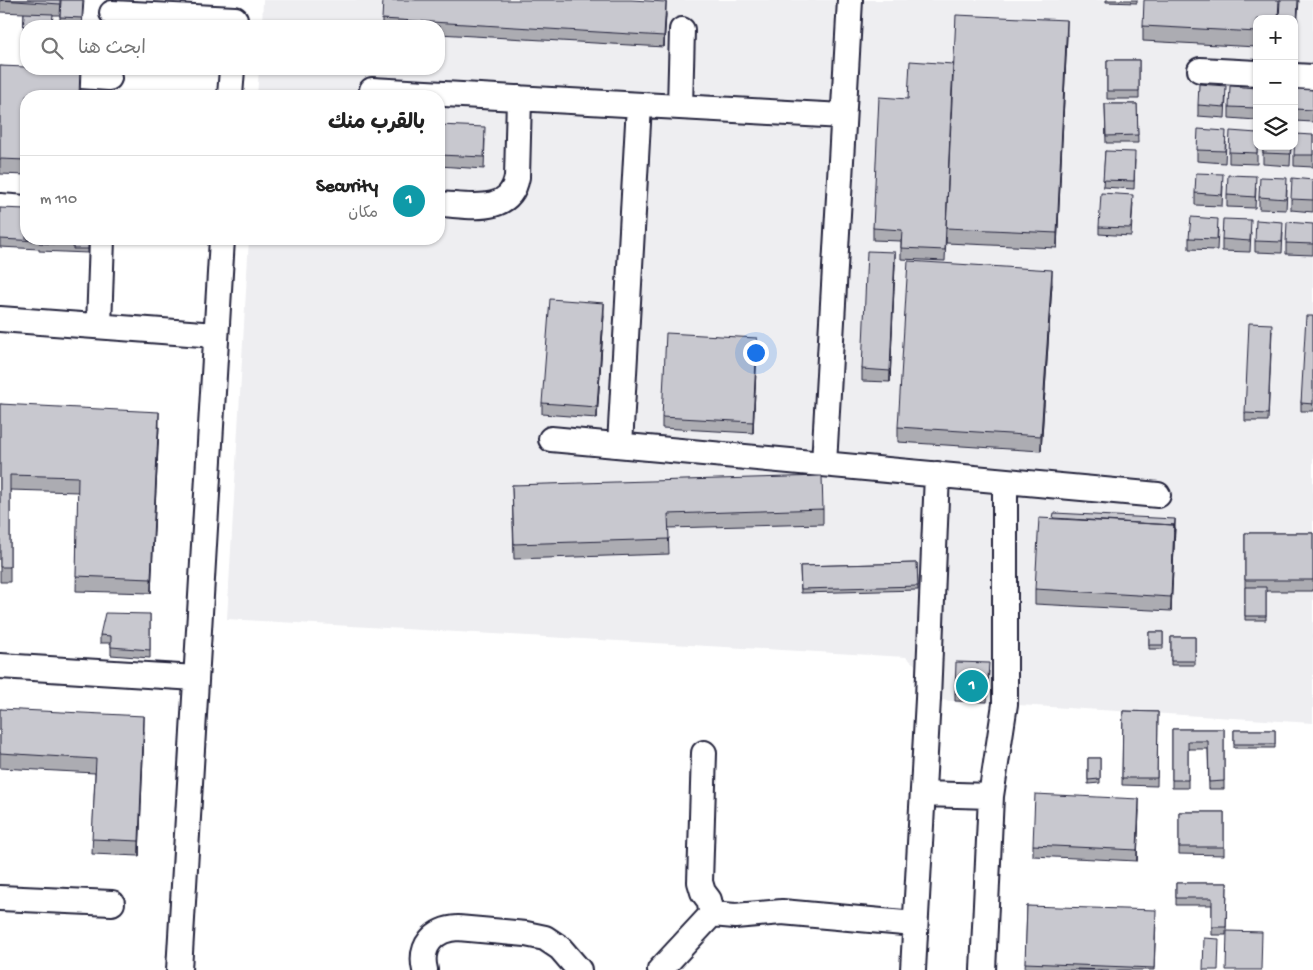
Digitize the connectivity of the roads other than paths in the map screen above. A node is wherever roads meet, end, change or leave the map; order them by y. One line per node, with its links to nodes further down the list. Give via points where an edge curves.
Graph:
1 (850, 0): 17 (street)
2 (112, 13): 3 (street)
3 (235, 15)
4 (682, 30): 16 (street)
5 (1200, 70): 6 (street)
6 (1253, 73)
7 (232, 75): 12 (street)
8 (80, 76): 11 (street)
9 (1298, 76): 10 (street)
10 (1313, 77)
11 (109, 81)
12 (230, 90)
13 (445, 94): 14 (street)
14 (519, 98): 15 (street); 18 (street, via 516,185 506,198 490,206)
15 (639, 105): 16 (street); 27 (street)
16 (680, 107): 17 (street)
17 (843, 116): 28 (street)
18 (445, 204)
19 (0, 206): 20 (street)
20 (20, 208)
21 (102, 245): 24 (street)
22 (222, 245): 25 (street)
23 (0, 319): 24 (street)
24 (98, 326): 25 (street)
25 (216, 335): 33 (street)
26 (551, 439): 27 (street)
27 (620, 445): 28 (street)
28 (824, 464): 29 (street)
29 (937, 474): 30 (street); 35 (street)
30 (1005, 481): 31 (street); 36 (street, via 1005,704)
31 (1158, 495)
32 (0, 666): 33 (street)
33 (196, 678): 41 (street)
34 (704, 753): 39 (street, via 700,882)
35 (923, 794): 36 (street); 40 (street)
36 (992, 796): 46 (street)
37 (0, 898): 38 (street)
38 (112, 903)
39 (712, 914): 40 (street, via 735,916 782,912); 44 (street)
40 (915, 924): 45 (street)
41 (178, 970)
42 (425, 970): 43 (street, via 423,960 430,940 447,929 458,928 545,938 560,948)
43 (580, 970)
44 (660, 970)
45 (913, 970)
46 (983, 970)

